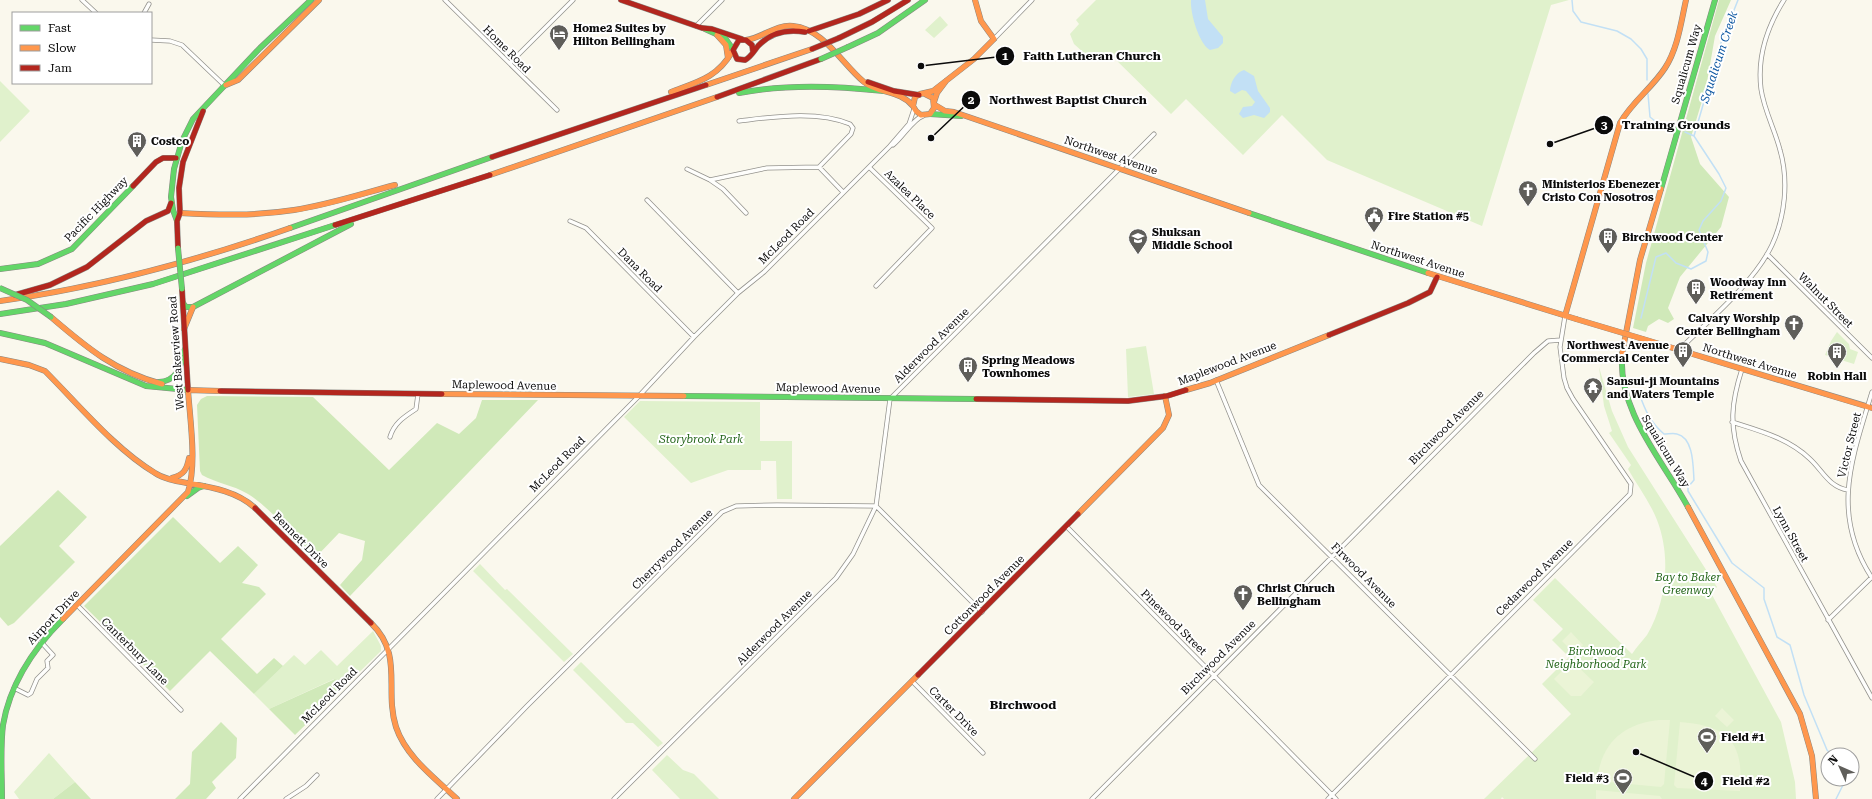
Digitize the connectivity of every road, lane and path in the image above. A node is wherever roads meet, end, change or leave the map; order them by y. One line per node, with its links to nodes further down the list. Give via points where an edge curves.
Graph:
1 (82, 0): 17 (street)
2 (312, 0): 19 (main road, via 301,14); 34 (main road, West Bakerview Road)
3 (319, 0): 19 (main road, West Bakerview Road)
4 (445, 0): 31 (street, Home Road)
5 (573, 0): 31 (street)
6 (621, 0): 20 (main road)
7 (722, 0): 20 (street)
8 (888, 0): 22 (main road, via 871,10)
9 (908, 0): 46 (main road, bridge, via 872,22 812,49)
10 (925, 0): 41 (main road, bridge, via 878,33 848,47)
11 (975, 0): 25 (main road, via 983,26)
12 (1032, 0): 25 (street)
13 (1686, 0): 75 (main road, via 1666,67 1627,109 1620,123)
14 (1715, 0): 133 (main road, Squalicum Way, via 1635,283 1623,345 1624,384 1638,426 1680,493 1800,714 1810,738)
15 (1784, 0): 65 (street, via 1767,32 1760,66 1761,90 1780,150 1785,179 1781,219)
16 (148, 4): 18 (street)
17 (95, 12)
18 (144, 12)
19 (301, 18): 34 (main road, West Bakerview Road, via 238,80)
20 (696, 26): 21 (main road)
21 (702, 28): 23 (main road); 24 (main road)
22 (809, 31): 24 (main road, via 784,26 770,30 757,39); 27 (main road)
23 (716, 35): 28 (main road, via 726,38 732,44); 30 (main road, via 727,46)
24 (744, 39): 28 (main road, via 736,42); 29 (main road, via 752,44)
25 (994, 39): 33 (main road)
26 (152, 40): 34 (street, via 182,45)
27 (822, 41): 29 (main road, via 806,33 788,30 769,36); 32 (main road)
28 (732, 50): 29 (main road, via 735,57 741,60 748,58); 30 (main road)
29 (753, 52)
30 (727, 62): 46 (main road, via 714,74)
31 (510, 63): 40 (street, Home Road)
32 (863, 81): 35 (main road); 37 (main road, via 894,91)
33 (946, 81): 36 (main road, via 940,82 931,92); 38 (main road, via 937,93)
34 (225, 86): 42 (main road, West Bakerview Road)
35 (884, 91): 39 (main road, via 907,98); 41 (main road, via 785,86 762,88 728,95)
36 (925, 94): 37 (main road); 38 (main road)
37 (919, 95): 39 (main road, via 914,100)
38 (935, 103): 43 (main road); 45 (main road, Northwest Avenue, via 941,109)
39 (913, 107): 44 (main road); 49 (street, McLeod Road, via 909,124)
40 (556, 110)
41 (680, 110): 57 (main road)
42 (203, 111): 50 (main road, West Bakerview Road, via 194,117); 61 (main road, West Bakerview Road, via 183,162)
43 (930, 114): 44 (main road); 45 (main road, Northwest Avenue)
44 (923, 116): 49 (street, McLeod Road, via 915,120 907,132)
45 (962, 116): 54 (main road, Northwest Avenue)
46 (602, 119): 55 (main road)
47 (739, 121): 51 (street, via 788,115 831,119 850,124 853,128 851,134)
48 (1154, 134): 54 (street, Alderwood Avenue)
49 (890, 146): 52 (street, McLeod Road)
50 (176, 158): 60 (main road, West Bakerview Road); 66 (main road, Pacific Highway, via 163,158 156,162 72,249 57,258 36,265)
51 (819, 167): 56 (street, via 767,168); 58 (street)
52 (869, 167): 58 (street, McLeod Road); 68 (street, Azalea Place, via 932,228)
53 (687, 169): 56 (street)
54 (1120, 169): 67 (main road, Northwest Avenue); 92 (street, Alderwood Avenue)
55 (454, 170): 61 (main road, via 294,210 231,215); 71 (main road, via 196,260 58,293)
56 (710, 180): 62 (street, via 723,189)
57 (449, 189): 73 (main road, via 345,226); 74 (main road, via 153,284 66,304)
58 (843, 192): 70 (street, McLeod Road, via 764,272)
59 (647, 200): 70 (street)
60 (171, 203): 63 (main road, West Bakerview Road); 71 (main road, via 168,211 142,223 87,267 36,290)
61 (180, 213): 63 (main road, West Bakerview Road)
62 (746, 213)
63 (177, 220): 72 (main road, West Bakerview Road, bridge)
64 (570, 221): 78 (street, Dana Road, via 586,228)
65 (1767, 254): 81 (street, via 1741,288); 82 (street, Walnut Street)
66 (0, 268)
67 (1437, 277): 75 (main road, Northwest Avenue); 85 (main road, Maplewood Avenue, via 1430,292 1419,299)
68 (876, 286)
69 (0, 288): 86 (main road, bridge, via 34,303 106,362 134,377)
70 (738, 294): 78 (street, McLeod Road)
71 (0, 300)
72 (183, 303): 73 (main road); 76 (main road, West Bakerview Road)
73 (193, 307): 76 (main road)
74 (0, 314)
75 (1565, 316): 79 (street); 81 (main road, Northwest Avenue, bridge)
76 (184, 329): 80 (main road, West Bakerview Road)
77 (0, 333): 87 (main road, via 63,350 146,386)
78 (694, 337): 91 (street, McLeod Road)
79 (1561, 340): 104 (street, Birchwood Avenue, via 1548,341 1534,353); 111 (street, Cedarwood Avenue, via 1560,355 1567,388 1632,484 1632,489 1630,494)
80 (185, 349): 86 (main road, via 179,372 175,377 169,381); 87 (main road, West Bakerview Road)
81 (1679, 350): 84 (main road, Northwest Avenue)
82 (1872, 358)
83 (0, 359): 97 (main road, Bennett Drive, via 30,365 45,372 134,459 156,474)
84 (1742, 369): 93 (main road, Northwest Avenue); 94 (street, Lynn Street, via 1733,399)
85 (1216, 380): 90 (main road, Maplewood Avenue); 104 (street, Firwood Avenue, via 1260,485)
86 (152, 382): 87 (main road)
87 (188, 390): 89 (main road, Maplewood Avenue); 96 (main road, West Bakerview Road)
88 (1872, 392): 93 (street, Victor Street)
89 (418, 394): 91 (main road, Maplewood Avenue); 95 (street, via 416,409 401,418 392,428)
90 (1165, 396): 92 (main road, Maplewood Avenue, via 1113,402); 103 (main road, Cottonwood Avenue, via 1168,415 1163,428)
91 (638, 397): 92 (main road, Maplewood Avenue); 110 (street, McLeod Road)
92 (890, 399): 102 (street, Alderwood Avenue)
93 (1870, 408): 100 (street, Victor Street, via 1851,465)
94 (1732, 422): 100 (street, via 1786,441 1810,458 1834,485); 108 (street, Lynn Street, via 1736,446 1746,471)
95 (390, 437)
96 (192, 443): 97 (main road, via 186,470 180,476); 98 (main road, West Bakerview Road)
97 (167, 478): 98 (main road, Bennett Drive)
98 (191, 483): 99 (main road, Bennett Drive); 101 (main road, Airport Drive)
99 (207, 486): 101 (main road, via 198,488); 110 (main road, Bennett Drive, via 230,493 251,505 374,626 385,641)
100 (1848, 490): 105 (street, Victor Street, via 1850,526 1855,545)
101 (181, 500): 106 (main road, Airport Drive)
102 (876, 506): 107 (street); 121 (street, Cherrywood Avenue, via 736,506 722,512); 128 (street, Alderwood Avenue, via 853,554 836,578)
103 (1066, 526): 107 (main road, Cottonwood Avenue); 112 (street, Pinewood Street)
104 (1332, 557): 111 (street, Firwood Avenue); 112 (street, Birchwood Avenue)
105 (1872, 578): 108 (street)
106 (77, 605): 109 (main road, Airport Drive); 116 (street, Canterbury Lane)
107 (982, 612): 113 (main road, Cottonwood Avenue)
108 (1828, 620): 115 (street, Lynn Street)
109 (41, 642): 114 (main road, Airport Drive); 114 (street, via 53,654 47,661 48,668 37,679 31,694)
110 (388, 651): 121 (main road, Bennett Drive, via 397,727 417,760); 124 (street, McLeod Road)
111 (1450, 674): 119 (street, Firwood Avenue); 122 (street, Cedarwood Avenue)
112 (1214, 676): 122 (street, Pinewood Street); 130 (street, Birchwood Avenue)
113 (912, 681): 118 (street, Carter Drive); 129 (main road, Cottonwood Avenue)
114 (14, 688): 117 (main road, Airport Drive)
115 (1872, 698)
116 (181, 710)
117 (1, 724): 123 (main road, Airport Drive)
118 (983, 753)
119 (1535, 759)
120 (317, 775): 125 (street)
121 (447, 789): 126 (street, Cherrywood Avenue); 127 (main road, Bennett Drive)
122 (1332, 795): 131 (street, Cedarwood Avenue); 132 (street, Pinewood Street)
123 (2, 799)
124 (240, 799)
125 (286, 799)
126 (437, 799)
127 (457, 799)
128 (614, 799)
129 (794, 799)
130 (1092, 799)
131 (1328, 799)
132 (1336, 799)
133 (1816, 799)

